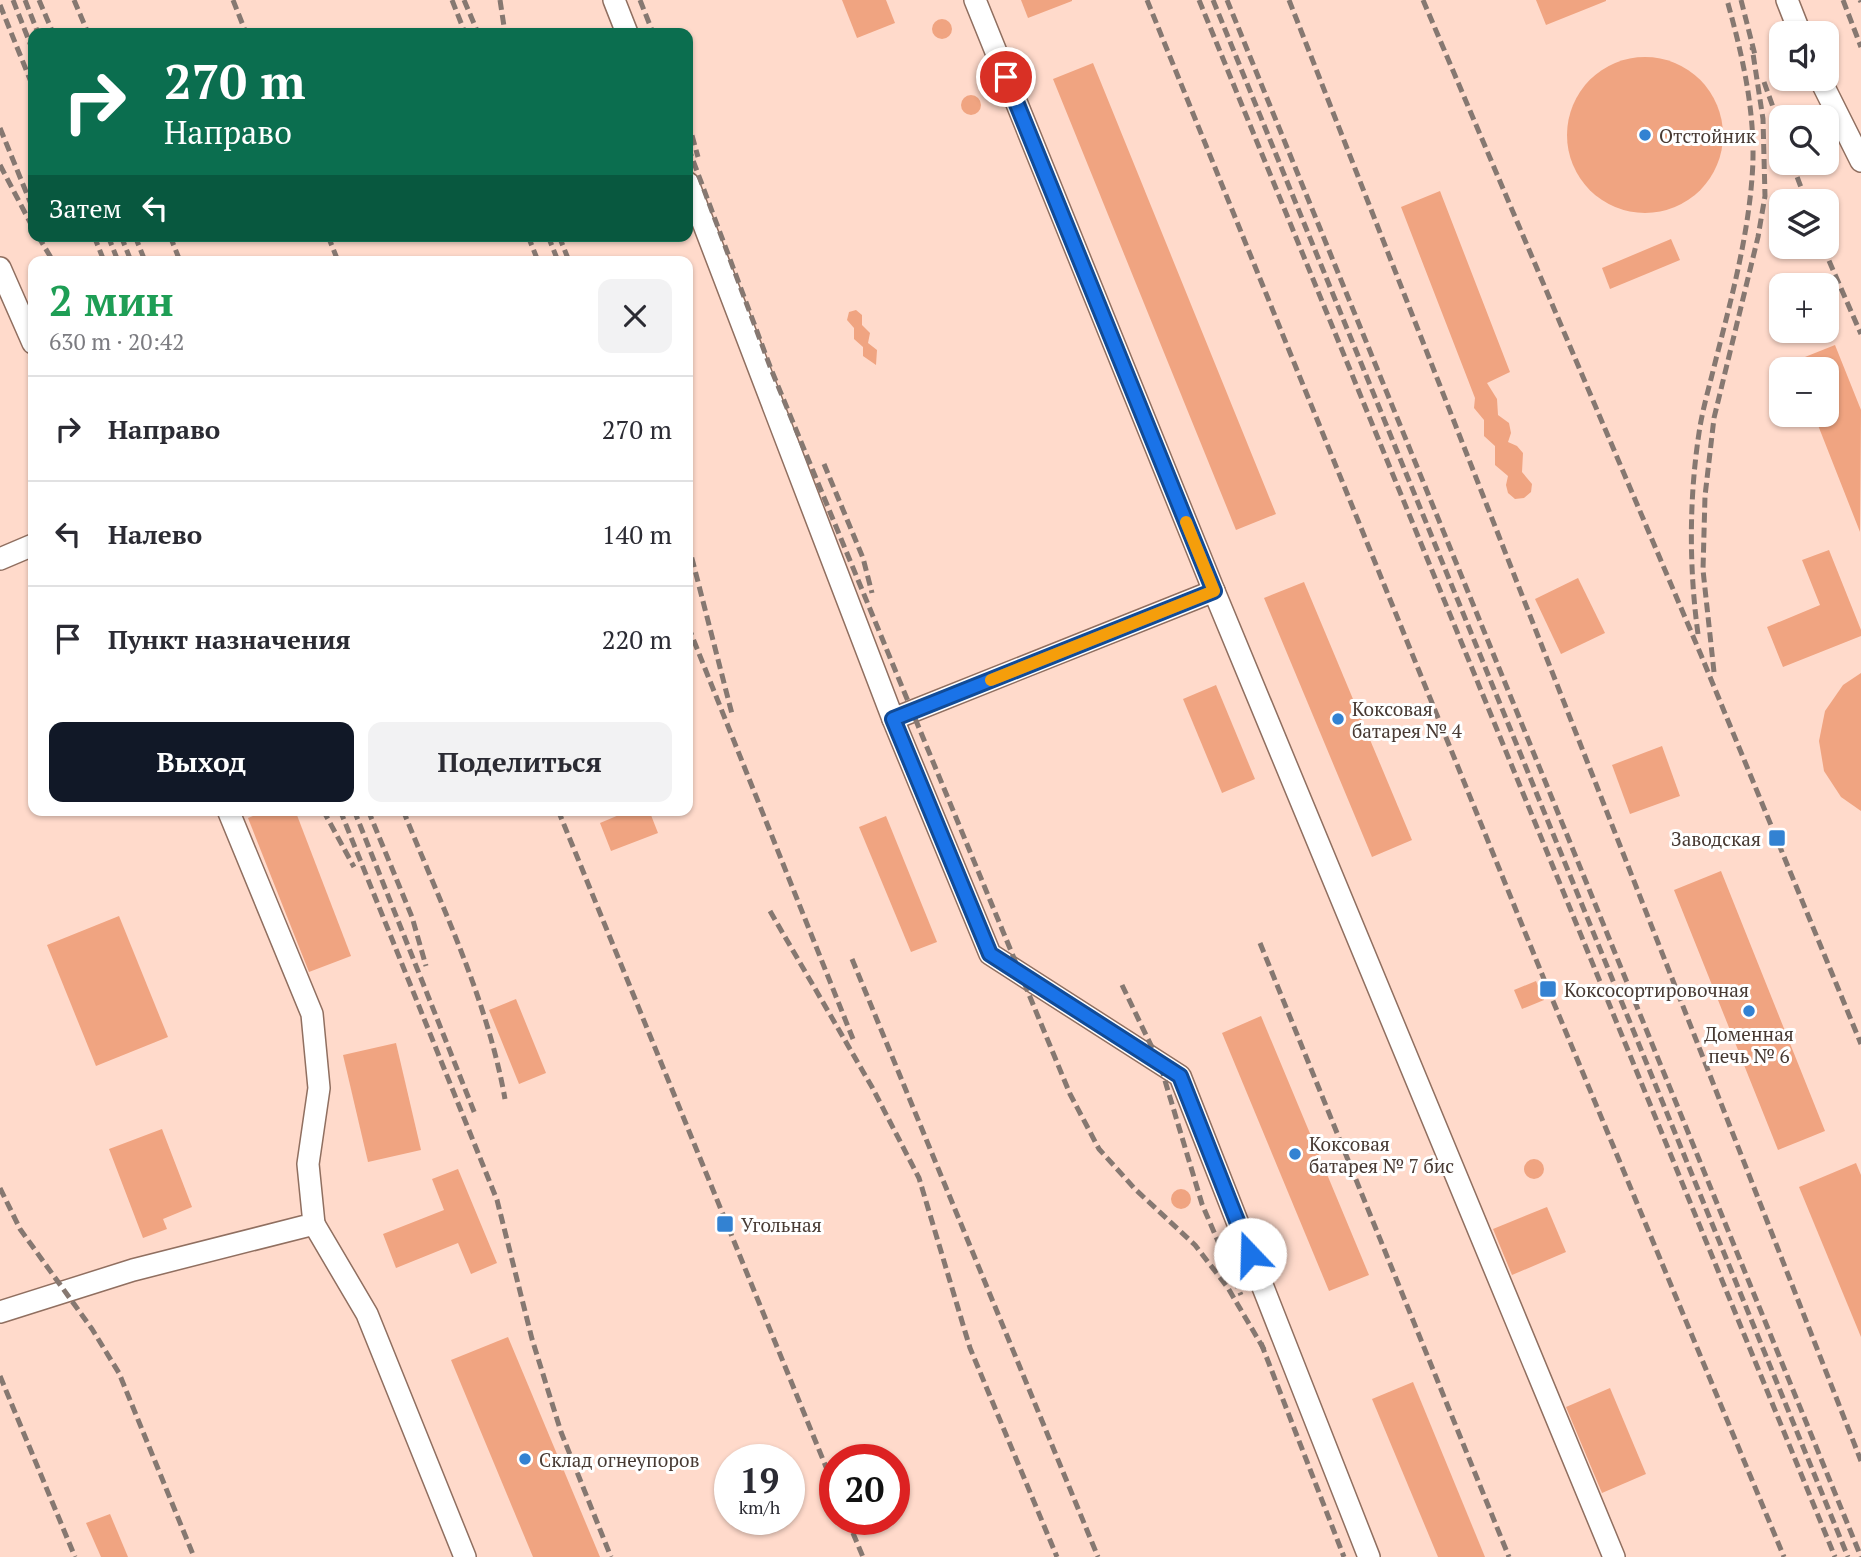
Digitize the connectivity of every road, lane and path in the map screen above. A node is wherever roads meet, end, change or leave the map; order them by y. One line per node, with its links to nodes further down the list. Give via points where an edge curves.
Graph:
1 (614, 0): 5 (lane)
2 (975, 0): 13 (lane)
3 (1787, 0): 4 (lane)
4 (1795, 21)
5 (625, 28)
6 (1826, 91): 7 (lane)
7 (1861, 162)
8 (693, 196): 14 (lane)
9 (0, 268): 10 (lane)
10 (28, 332)
11 (28, 547): 12 (lane)
12 (0, 559)
13 (1214, 591): 14 (lane); 20 (lane)
14 (893, 719): 19 (lane, via 990,954 1180,1076)
15 (230, 816): 16 (lane, via 312,1014 319,1088 308,1164)
16 (314, 1224): 17 (lane, via 133,1269); 18 (lane, via 367,1314)
17 (0, 1312)
18 (465, 1557)
19 (1369, 1557)
20 (1614, 1557)

